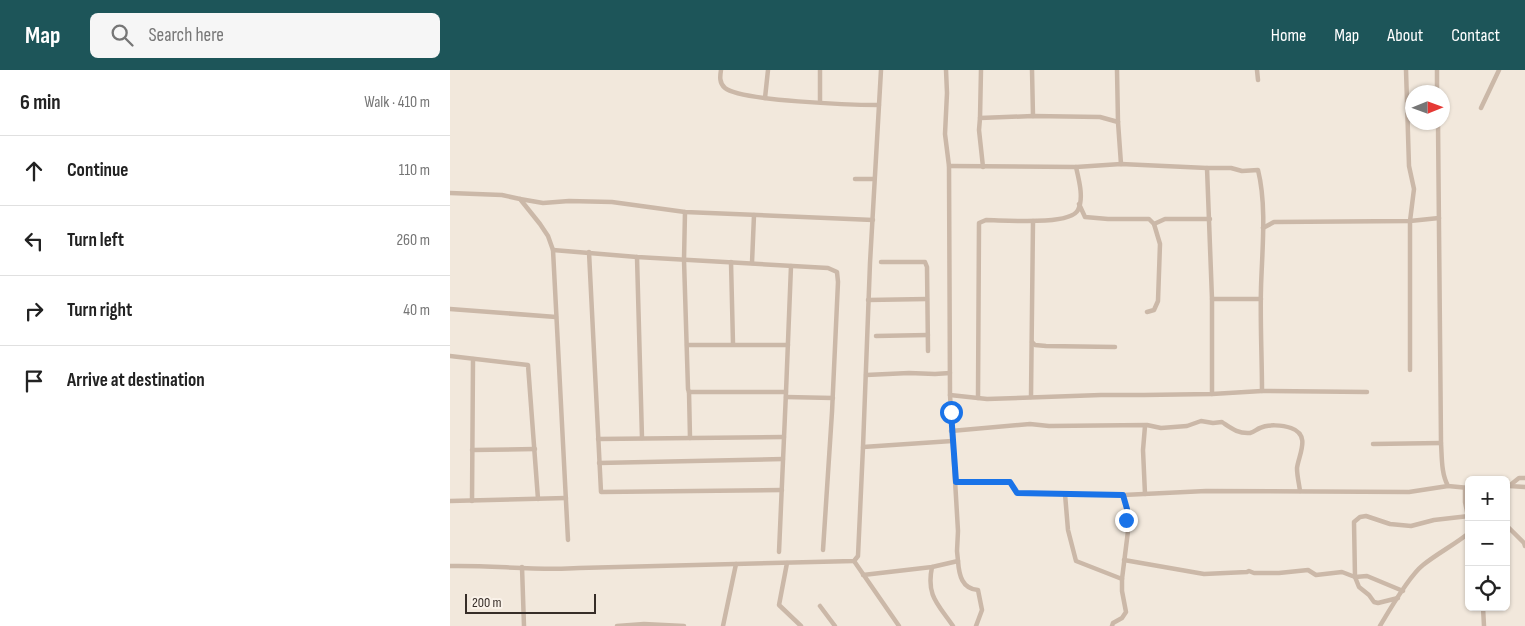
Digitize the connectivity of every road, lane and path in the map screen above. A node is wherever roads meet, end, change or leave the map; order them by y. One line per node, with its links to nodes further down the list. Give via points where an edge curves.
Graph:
1 (720, 70): 15 (street, via 724,88)
2 (768, 70): 15 (street)
3 (820, 70): 16 (street)
4 (881, 70): 17 (street)
5 (946, 70): 24 (street, via 945,134)
6 (981, 70): 20 (street)
7 (1032, 70): 19 (street)
8 (1117, 70): 21 (street)
9 (1257, 70): 13 (street)
10 (1406, 70): 39 (street, via 1409,166 1414,190)
11 (1437, 70): 14 (street)
12 (1498, 70): 18 (street)
13 (1258, 80)
14 (1437, 85)
15 (764, 98): 16 (street)
16 (820, 102): 17 (street)
17 (879, 104): 29 (street)
18 (1481, 108)
19 (1032, 116): 20 (street); 21 (street, via 1100,117)
20 (980, 118): 25 (street)
21 (1118, 122): 23 (street)
22 (1438, 130): 35 (street)
23 (1121, 164): 26 (street); 27 (street)
24 (949, 166): 25 (street); 68 (street)
25 (983, 167): 26 (street)
26 (1076, 168): 32 (street)
27 (1207, 168): 36 (street); 41 (street, via 1258,170)
28 (855, 179): 29 (street)
29 (874, 179): 37 (street)
30 (450, 193): 31 (street)
31 (520, 199): 33 (street, via 543,203 612,202); 42 (street, via 548,236)
32 (1080, 204): 38 (street, via 1073,216); 40 (street, via 1085,217 1149,220)
33 (685, 212): 34 (street); 45 (street)
34 (754, 216): 37 (street); 48 (street)
35 (1439, 218): 39 (street); 86 (street)
36 (1210, 219): 40 (street, via 1165,219); 50 (street)
37 (873, 220): 53 (street)
38 (1033, 221): 59 (street); 78 (street, via 986,220 979,223)
39 (1410, 221): 41 (street, via 1274,222); 67 (street)
40 (1154, 224): 55 (street, via 1160,244 1158,301 1154,310)
41 (1263, 228): 52 (street)
42 (553, 250): 43 (street); 56 (street)
43 (589, 252): 44 (street); 84 (street)
44 (637, 257): 45 (street); 82 (street)
45 (684, 260): 46 (street); 62 (street)
46 (731, 262): 48 (street); 60 (street)
47 (880, 262): 51 (street, via 925,262)
48 (752, 263): 49 (street)
49 (792, 266): 61 (street); 77 (street, via 832,269 838,275)
50 (1212, 298): 52 (street); 74 (street)
51 (927, 299): 53 (street); 58 (street)
52 (1261, 299): 70 (street)
53 (868, 300): 69 (street)
54 (450, 309): 56 (street)
55 (1147, 312)
56 (556, 317): 105 (street)
57 (876, 336): 58 (street)
58 (928, 336): 64 (street)
59 (1032, 342): 63 (street, via 1046,346); 76 (street)
60 (733, 344): 61 (street); 62 (street)
61 (788, 344): 73 (street)
62 (687, 345): 71 (street)
63 (1115, 347)
64 (928, 351)
65 (450, 356): 66 (street)
66 (473, 359): 89 (street, via 528,365); 90 (street)
67 (1410, 370)
68 (950, 373): 69 (street); 75 (street)
69 (866, 375): 88 (street)
70 (1262, 391): 72 (street); 74 (street)
71 (689, 392): 73 (street); 83 (street)
72 (1367, 392)
73 (786, 394): 77 (street); 81 (street)
74 (1212, 394): 76 (street)
75 (950, 395): 78 (street); 80 (street)
76 (1031, 397): 78 (street)
77 (833, 398): 114 (street)
78 (978, 398)
79 (1145, 426): 80 (street, via 1030,424); 101 (street, via 1187,426 1201,421 1222,422 1238,432 1250,433 1262,426 1292,428 1299,434 1303,445 1298,467); 103 (street)
80 (951, 431): 85 (street)
81 (784, 437): 83 (street); 91 (street)
82 (642, 438): 83 (street); 84 (street)
83 (690, 438)
84 (598, 439): 92 (street)
85 (952, 441): 88 (street); 94 (street)
86 (1441, 443): 87 (street); 96 (street, via 1443,471)
87 (1372, 444)
88 (863, 446): 118 (street, via 858,556)
89 (535, 449): 90 (street); 106 (street)
90 (472, 450): 108 (street)
91 (783, 459): 92 (street); 100 (street)
92 (599, 462): 100 (street, via 601,492)
93 (1525, 478): 95 (street)
94 (956, 482): 102 (street, via 1010,482 1017,493); 117 (street)
95 (1510, 485)
96 (1448, 486): 99 (street); 101 (street, via 1409,492)
97 (1510, 486): 98 (street)
98 (1525, 487)
99 (1465, 488)
100 (782, 490): 115 (street)
101 (1300, 491): 103 (street)
102 (1065, 494): 104 (street); 128 (street, via 1068,530 1076,561)
103 (1145, 494): 104 (street)
104 (1123, 495): 116 (street, via 1128,531)
105 (566, 498): 106 (street); 112 (street)
106 (538, 499): 108 (street)
107 (450, 501): 108 (street)
108 (472, 501)
109 (1465, 516): 127 (street, via 1411,526 1360,517 1354,522)
110 (1510, 528): 113 (street)
111 (1465, 536): 129 (street, via 1422,565)
112 (568, 540)
113 (1525, 546)
114 (823, 550)
115 (779, 552)
116 (1124, 560): 125 (street, via 1204,574); 128 (street)
117 (958, 561): 123 (street); 142 (street, via 964,584 978,590 982,610)
118 (854, 562): 119 (street); 126 (street)
119 (787, 563): 121 (street); 138 (street, via 779,605)
120 (1310, 563): 125 (street)
121 (736, 564): 124 (street, via 558,570); 137 (street)
122 (450, 566): 124 (street)
123 (932, 567): 126 (street); 141 (street, via 932,596)
124 (522, 568): 134 (street)
125 (1308, 570): 127 (street, via 1316,575 1342,572)
126 (863, 575): 140 (street)
127 (1355, 577): 129 (street, via 1367,576); 130 (street, via 1358,587 1374,602)
128 (1122, 579): 143 (street, via 1126,612)
129 (1403, 591): 130 (street)
130 (1398, 598): 144 (street)
131 (820, 606): 139 (street)
132 (1483, 611): 145 (street)
133 (644, 625): 135 (street); 136 (street)
134 (524, 626)
135 (616, 626)
136 (684, 626)
137 (723, 626)
138 (801, 626)
139 (835, 626)
140 (899, 626)
141 (953, 626)
142 (976, 626)
143 (1112, 626)
144 (1380, 626)
145 (1484, 626)

